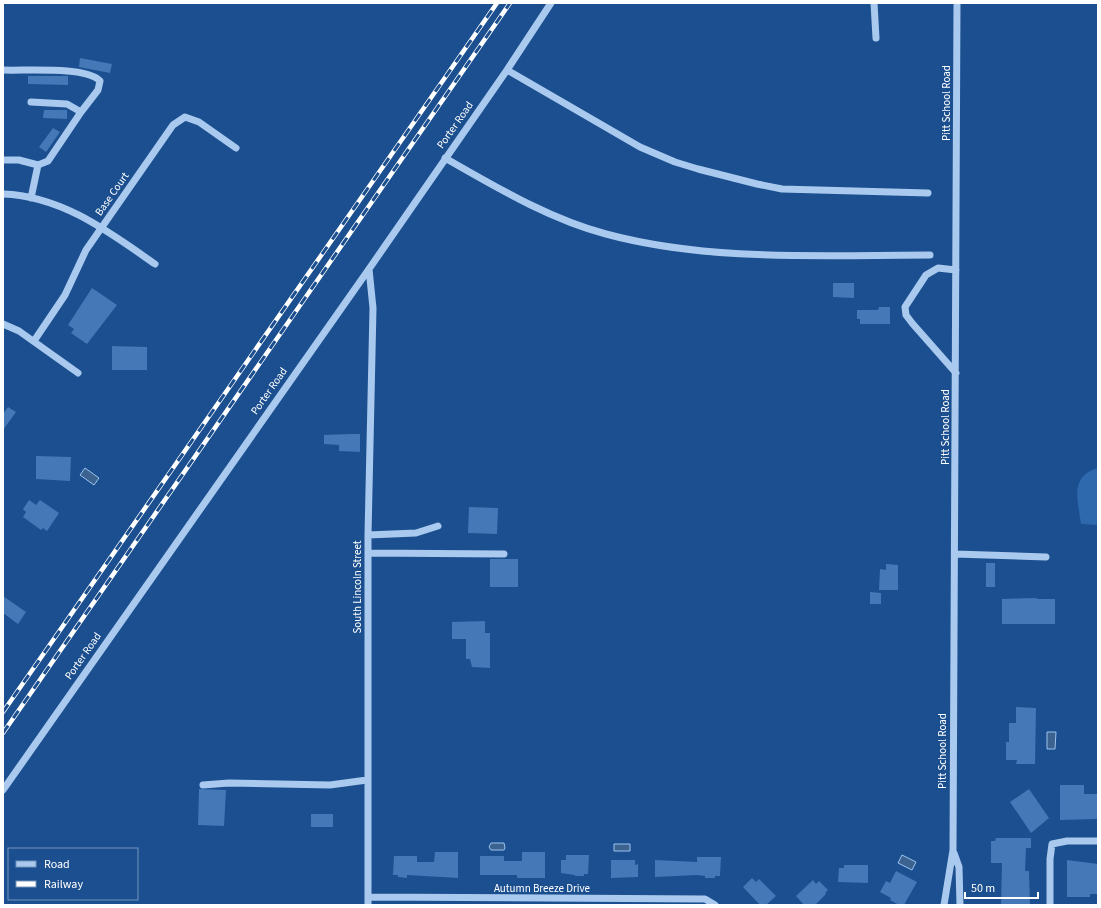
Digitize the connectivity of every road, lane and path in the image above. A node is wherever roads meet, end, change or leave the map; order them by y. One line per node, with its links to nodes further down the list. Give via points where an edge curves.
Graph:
1 (551, 3): 6 (street, Porter Road)
2 (874, 3): 4 (street)
3 (958, 3): 20 (street, Pitt School Road)
4 (876, 38)
5 (3, 70): 8 (street, via 69,71 95,76 100,82 98,90)
6 (507, 70): 10 (street, Porter Road); 13 (street, via 640,147 698,169 782,189)
7 (31, 102): 8 (street, via 67,104)
8 (81, 112): 12 (street, via 48,161)
9 (236, 148): 16 (street, Base Court, via 185,116 173,125)
10 (445, 158): 17 (street, via 511,195 563,219 605,234 663,247 715,253); 19 (street, Porter Road)
11 (3, 160): 12 (street, via 19,160)
12 (38, 165): 15 (street)
13 (928, 193)
14 (3, 194): 15 (street)
15 (31, 198): 16 (street, via 78,213)
16 (102, 227): 18 (street); 22 (street, Base Court, via 86,250 65,295)
17 (930, 255)
18 (155, 264)
19 (369, 269): 26 (street, South Lincoln Street, via 373,308); 33 (street, Porter Road)
20 (956, 270): 24 (street, Pitt School Road); 24 (street, via 938,268 926,275 905,307 906,315 912,323)
21 (3, 324): 22 (street)
22 (34, 341): 23 (street)
23 (78, 373)
24 (956, 373): 29 (street, Pitt School Road)
25 (438, 526): 26 (street, via 416,533)
26 (368, 535): 27 (street, South Lincoln Street)
27 (368, 552): 28 (street); 31 (street, South Lincoln Street)
28 (504, 554)
29 (955, 554): 30 (street); 35 (street, Pitt School Road)
30 (1046, 557)
31 (367, 780): 32 (street, via 330,785); 36 (street, South Lincoln Street)
32 (203, 785)
33 (3, 790)
34 (1098, 842): 42 (street, via 1052,844)
35 (953, 850): 40 (street, Pitt School Road); 41 (street, Pitt School Road, via 959,867)
36 (368, 901): 37 (street, Autumn Breeze Drive)
37 (486, 902): 38 (street, Autumn Breeze Drive)
38 (604, 902): 39 (street, Autumn Breeze Drive, via 705,899)
39 (715, 905)
40 (944, 905)
41 (960, 905)
42 (1050, 905)

